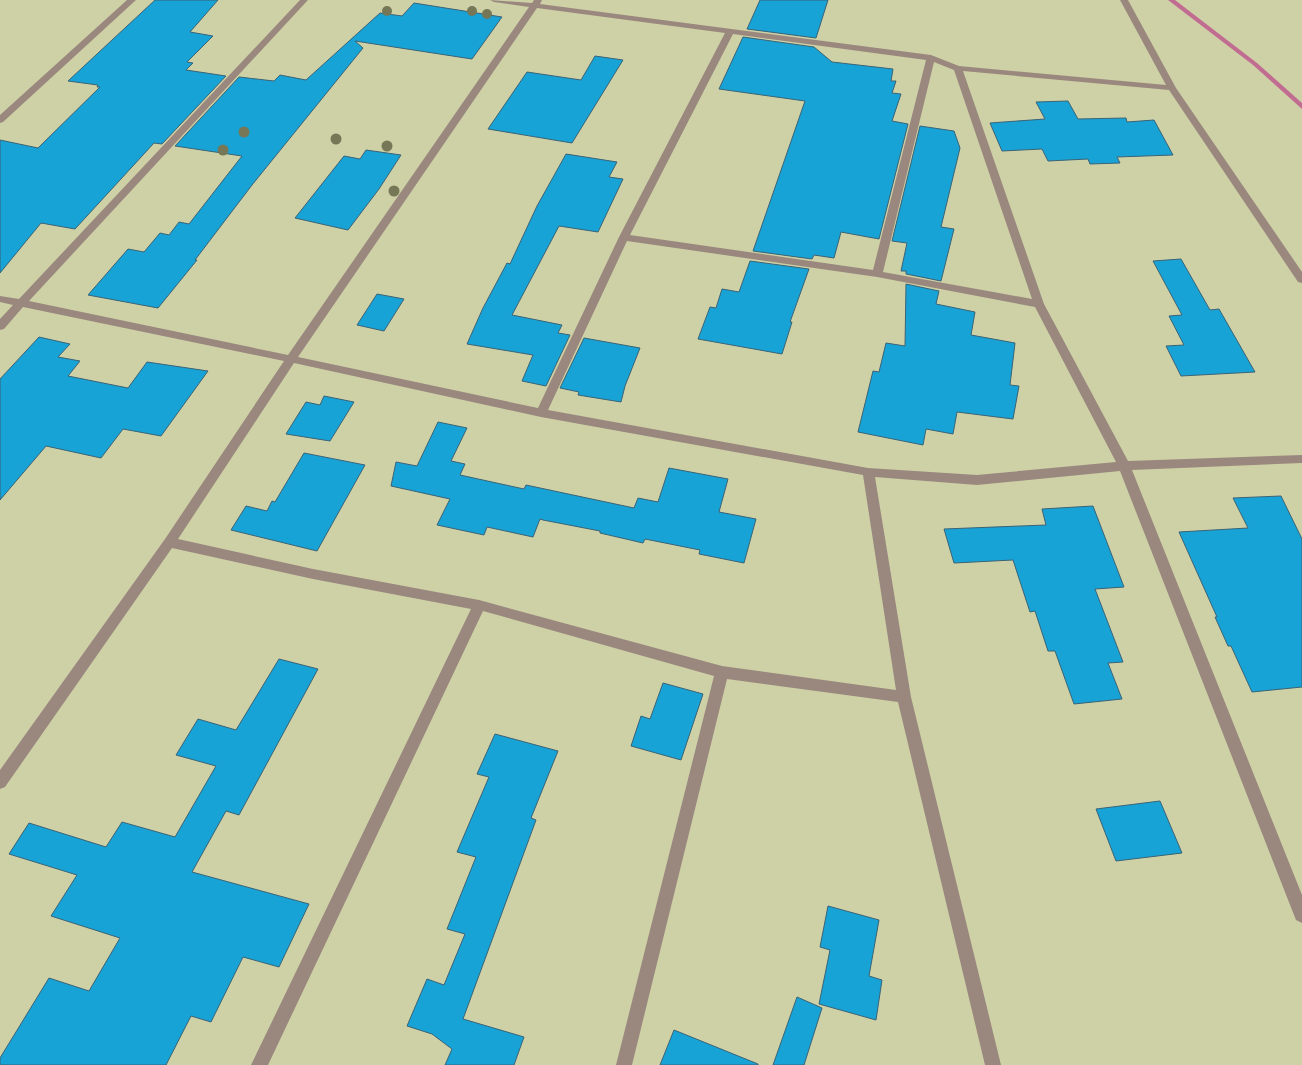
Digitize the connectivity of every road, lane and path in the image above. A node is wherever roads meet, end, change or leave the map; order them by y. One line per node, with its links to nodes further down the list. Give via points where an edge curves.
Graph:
1 (132, 0): 10 (street)
2 (304, 0): 15 (street)
3 (494, 0): 5 (street)
4 (1124, 0): 9 (street)
5 (536, 3): 6 (street); 18 (street)
6 (730, 32): 7 (street); 11 (street)
7 (931, 58): 8 (street); 12 (street)
8 (958, 68): 9 (street); 16 (street)
9 (1172, 88): 13 (street)
10 (0, 120)
11 (624, 237): 12 (street); 19 (street)
12 (877, 274): 16 (street)
13 (1302, 280)
14 (0, 300): 15 (street)
15 (21, 304): 17 (street); 18 (street)
16 (1040, 304): 21 (street)
17 (0, 326)
18 (291, 358): 19 (street); 23 (street)
19 (541, 413): 22 (street)
20 (1302, 460): 21 (street)
21 (1124, 466): 22 (street, via 977,480); 28 (street)
22 (868, 472): 26 (street)
23 (169, 542): 24 (street, via 312,574); 27 (street)
24 (479, 605): 25 (street); 29 (street)
25 (722, 672): 26 (street); 30 (street)
26 (904, 697): 31 (street)
27 (0, 782)
28 (1302, 914)
29 (260, 1065)
30 (624, 1065)
31 (993, 1065)

